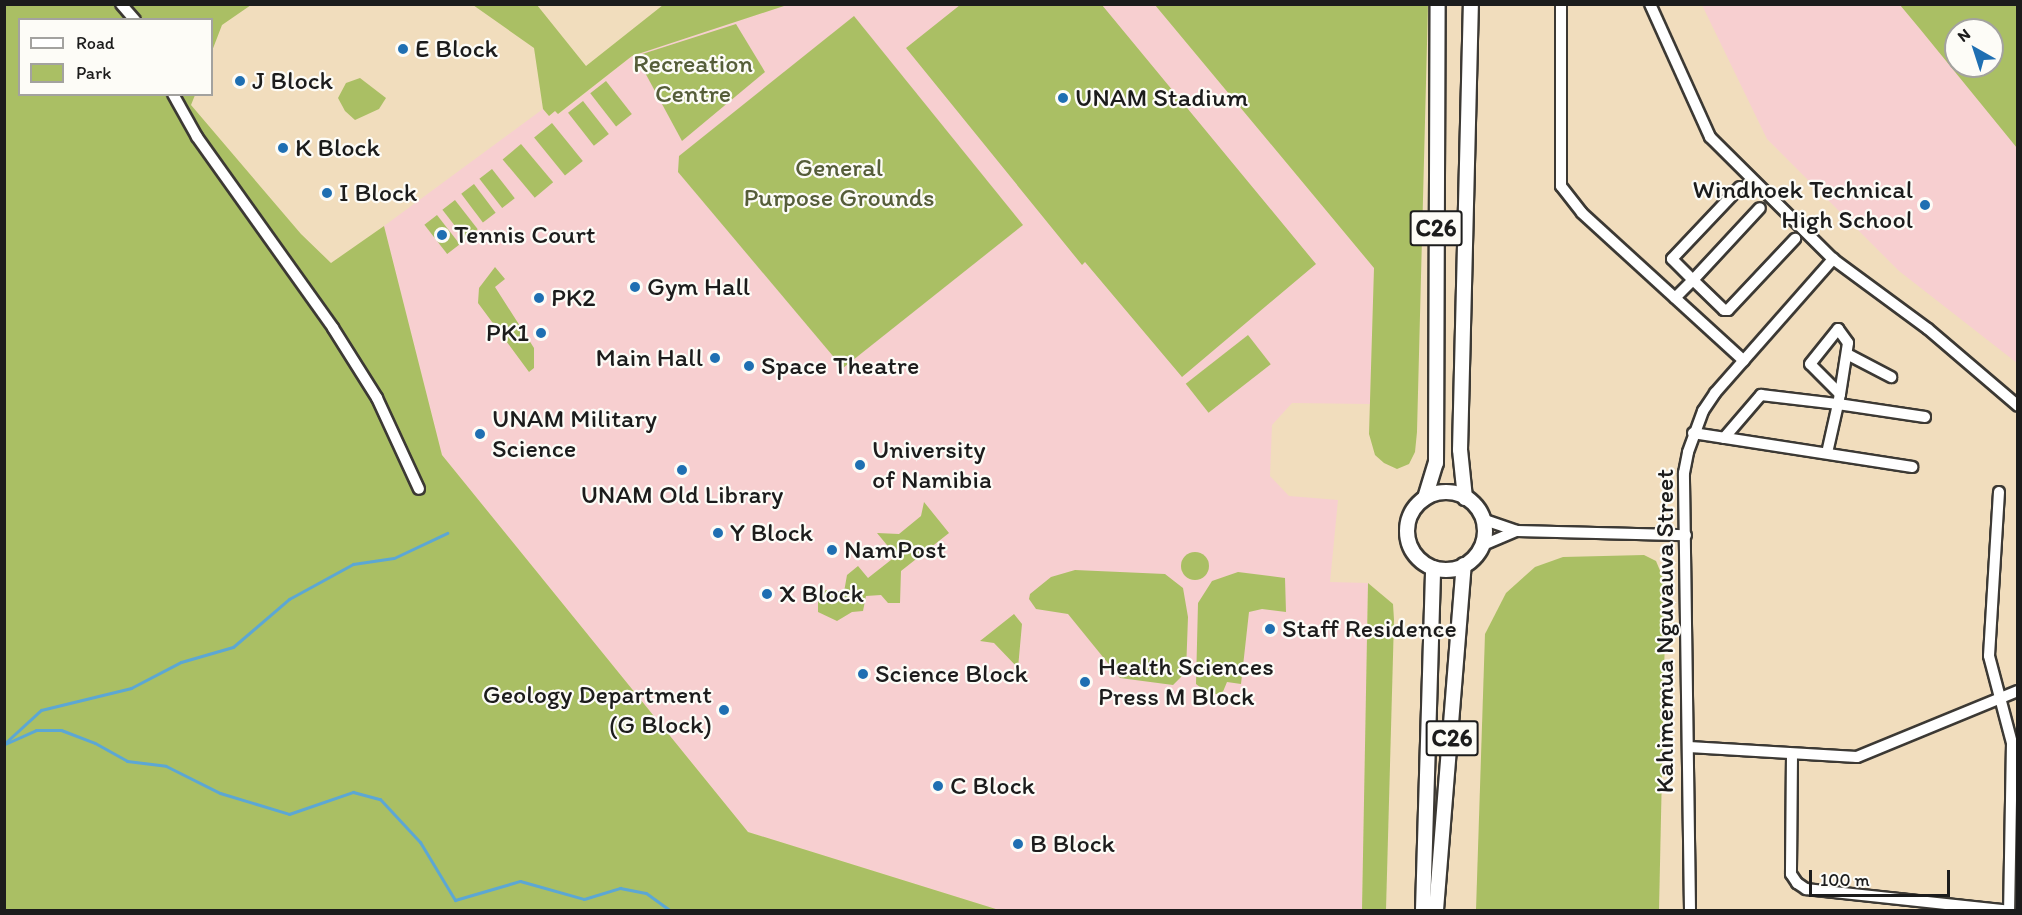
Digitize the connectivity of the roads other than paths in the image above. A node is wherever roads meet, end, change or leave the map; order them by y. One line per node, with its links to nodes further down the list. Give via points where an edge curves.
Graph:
1 (121, 4): 6 (street)
2 (1438, 4): 26 (main road, C26, via 1436,464)
3 (1470, 4): 27 (main road, C26, via 1460,450)
4 (1561, 4): 13 (street, via 1561,186 1582,213)
5 (1650, 4): 11 (street, via 1710,137)
6 (133, 18)
7 (174, 96): 24 (street, via 197,138 333,328 377,398)
8 (1740, 187): 12 (street, via 1672,258)
9 (1760, 208): 12 (street)
10 (1795, 239): 12 (street, via 1726,311)
11 (1833, 259): 15 (street, Kahimemua Nguvauva Street); 18 (street, via 1928,329)
12 (1693, 280): 13 (street)
13 (1675, 298): 15 (street)
14 (1847, 354): 16 (street); 17 (street); 17 (street, via 1846,336 1838,329 1810,361 1811,368)
15 (1744, 361): 20 (street, Kahimemua Nguvauva Street, via 1715,393)
16 (1891, 377)
17 (1839, 399): 19 (street); 21 (street, via 1761,395); 22 (street)
18 (2018, 406)
19 (1925, 417)
20 (1693, 434): 21 (street); 30 (street, Kahimemua Nguvauva Street, via 1684,473)
21 (1724, 438): 22 (street)
22 (1827, 453): 23 (street)
23 (1912, 467)
24 (418, 489)
25 (1999, 492): 35 (street, via 1989,657)
26 (1425, 498): 27 (main road, via 1447,492); 33 (main road, C26, via 1410,516 1407,530 1411,548)
27 (1465, 498): 28 (main road)
28 (1482, 519): 29 (street); 31 (main road)
29 (1517, 531): 30 (street); 31 (street)
30 (1686, 535): 36 (street, Kahimemua Nguvauva Street)
31 (1479, 549): 32 (main road)
32 (1464, 565): 33 (main road); 39 (main road, C26)
33 (1441, 569): 38 (main road, C26)
34 (2018, 691): 35 (street)
35 (2002, 697): 37 (street, via 1868,755); 42 (street, via 2012,743)
36 (1689, 747): 37 (street); 40 (street, Kahimemua Nguvauva Street)
37 (1792, 755): 41 (street, via 1791,874 1797,883 1806,889)
38 (1424, 910)
39 (1436, 910)
40 (1690, 910)
41 (2004, 910)
42 (2009, 910)

